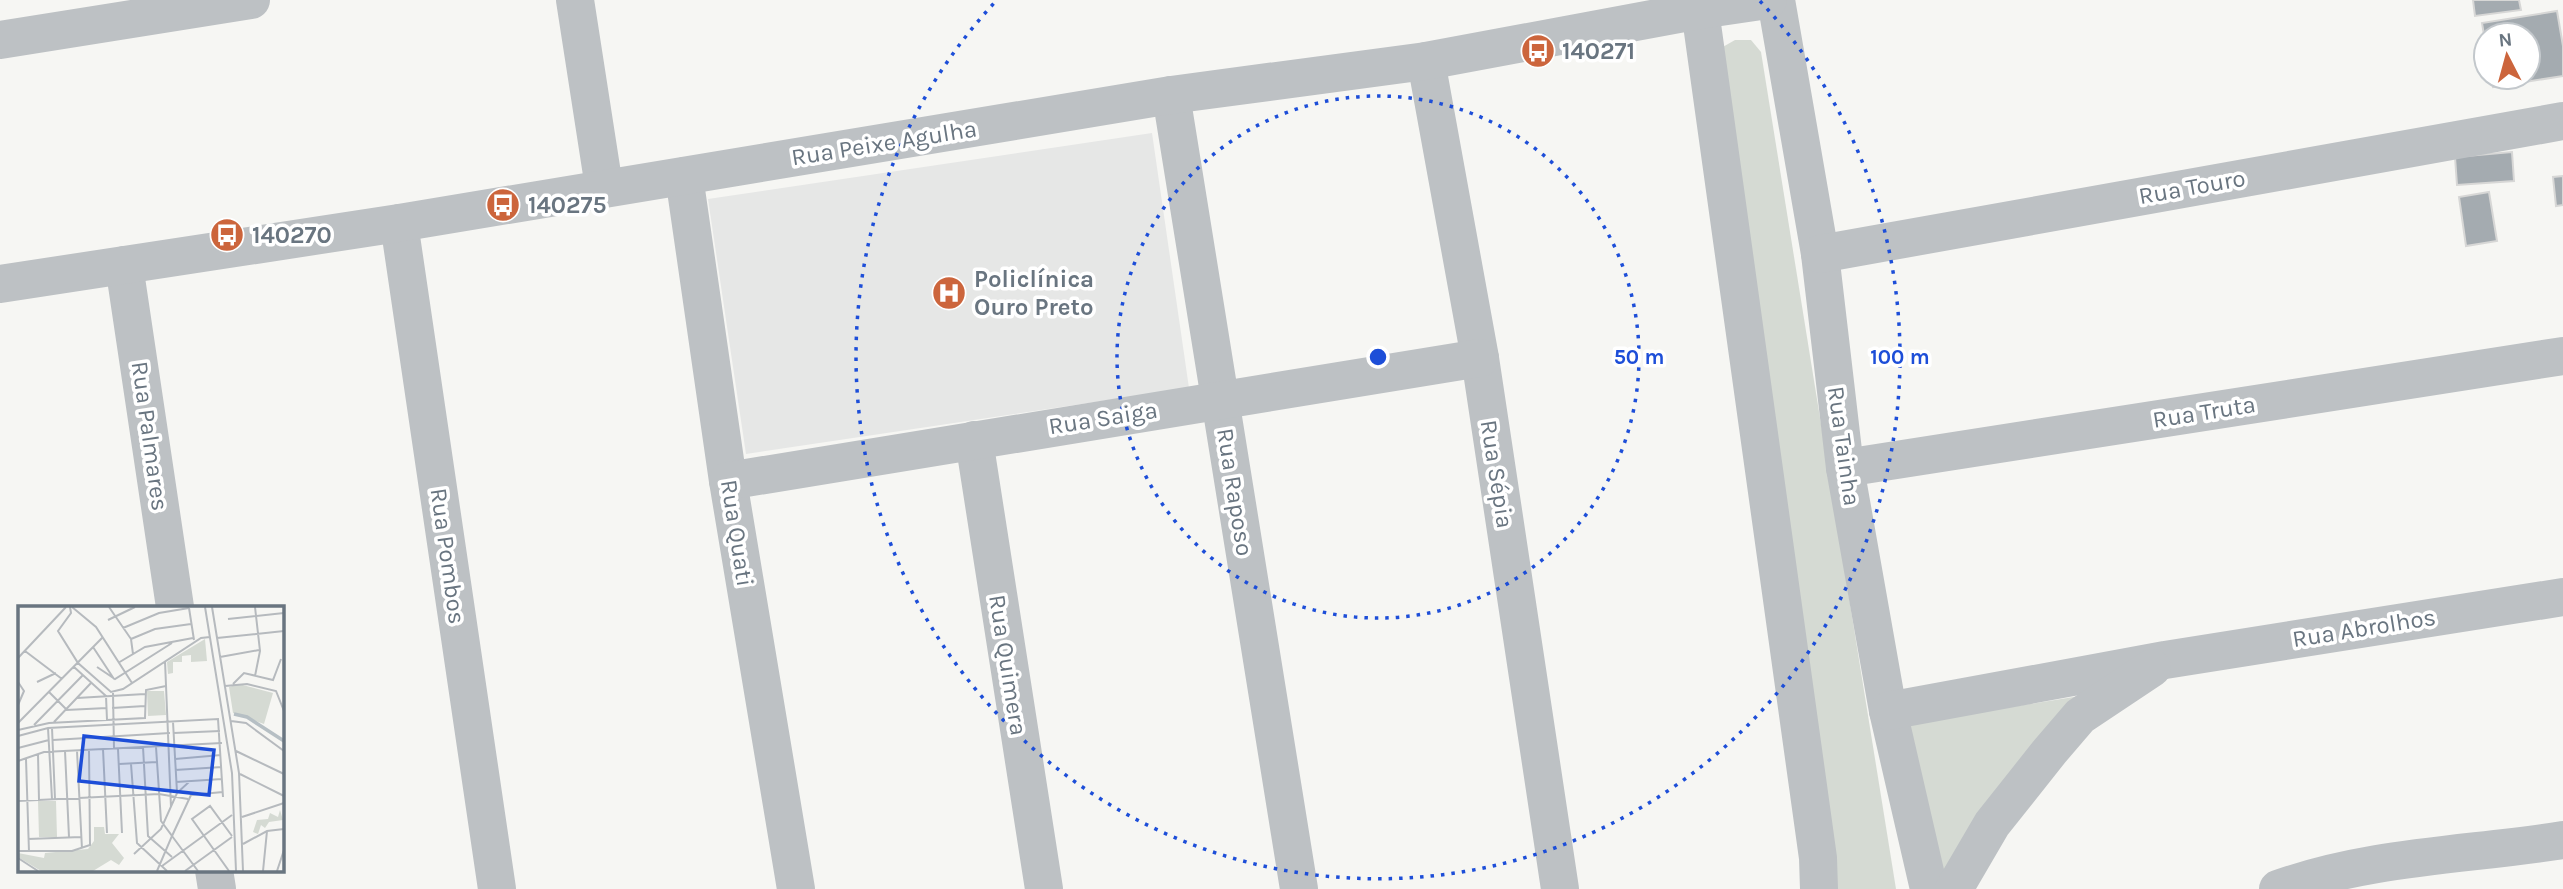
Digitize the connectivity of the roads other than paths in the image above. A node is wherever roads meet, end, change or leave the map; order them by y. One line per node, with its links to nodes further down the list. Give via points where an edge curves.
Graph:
1 (251, 0): 6 (street)
2 (575, 0): 11 (street)
3 (1768, 0): 5 (street, Rua Peixe Agulha)
4 (1776, 0): 13 (street, Rua Tainha)
5 (1698, 5): 7 (street, Rua Peixe Agulha); 32 (street)
6 (0, 40)
7 (1426, 61): 8 (street, Rua Peixe Agulha); 17 (street, Rua Sépia)
8 (1171, 96): 10 (street, Rua Peixe Agulha); 18 (street, Rua Raposo)
9 (2563, 121): 13 (street, Rua Touro)
10 (684, 176): 11 (street, Rua Peixe Agulha); 21 (street, Rua Quati)
11 (604, 187): 12 (street, Rua Peixe Agulha)
12 (399, 223): 14 (street, Rua Peixe Agulha); 27 (street, Rua Pombos)
13 (1820, 254): 20 (street, Rua Tainha)
14 (124, 265): 15 (street, Rua Peixe Agulha); 23 (street, Rua Palmares)
15 (0, 284)
16 (2563, 356): 20 (street, Rua Truta)
17 (1480, 358): 18 (street, Rua Saiga); 31 (street, Rua Sépia)
18 (1220, 399): 19 (street, Rua Saiga); 30 (street, Rua Raposo)
19 (974, 440): 21 (street, Rua Saiga); 29 (street, Rua Quimera)
20 (1845, 468): 25 (street, Rua Tainha)
21 (728, 481): 28 (street, Rua Quati)
22 (2563, 597): 24 (street, Rua Abrolhos)
23 (175, 606)
24 (2165, 660): 25 (street, Rua Abrolhos); 34 (street, Rua Abrolhos, via 2080,716 1992,824)
25 (1888, 711): 33 (street, Rua Tainha)
26 (2563, 840): 35 (street, via 2374,863)
27 (498, 889)
28 (796, 889)
29 (1044, 889)
30 (1299, 889)
31 (1560, 889)
32 (1819, 889)
33 (1929, 889)
34 (1954, 889)
35 (2278, 889)

